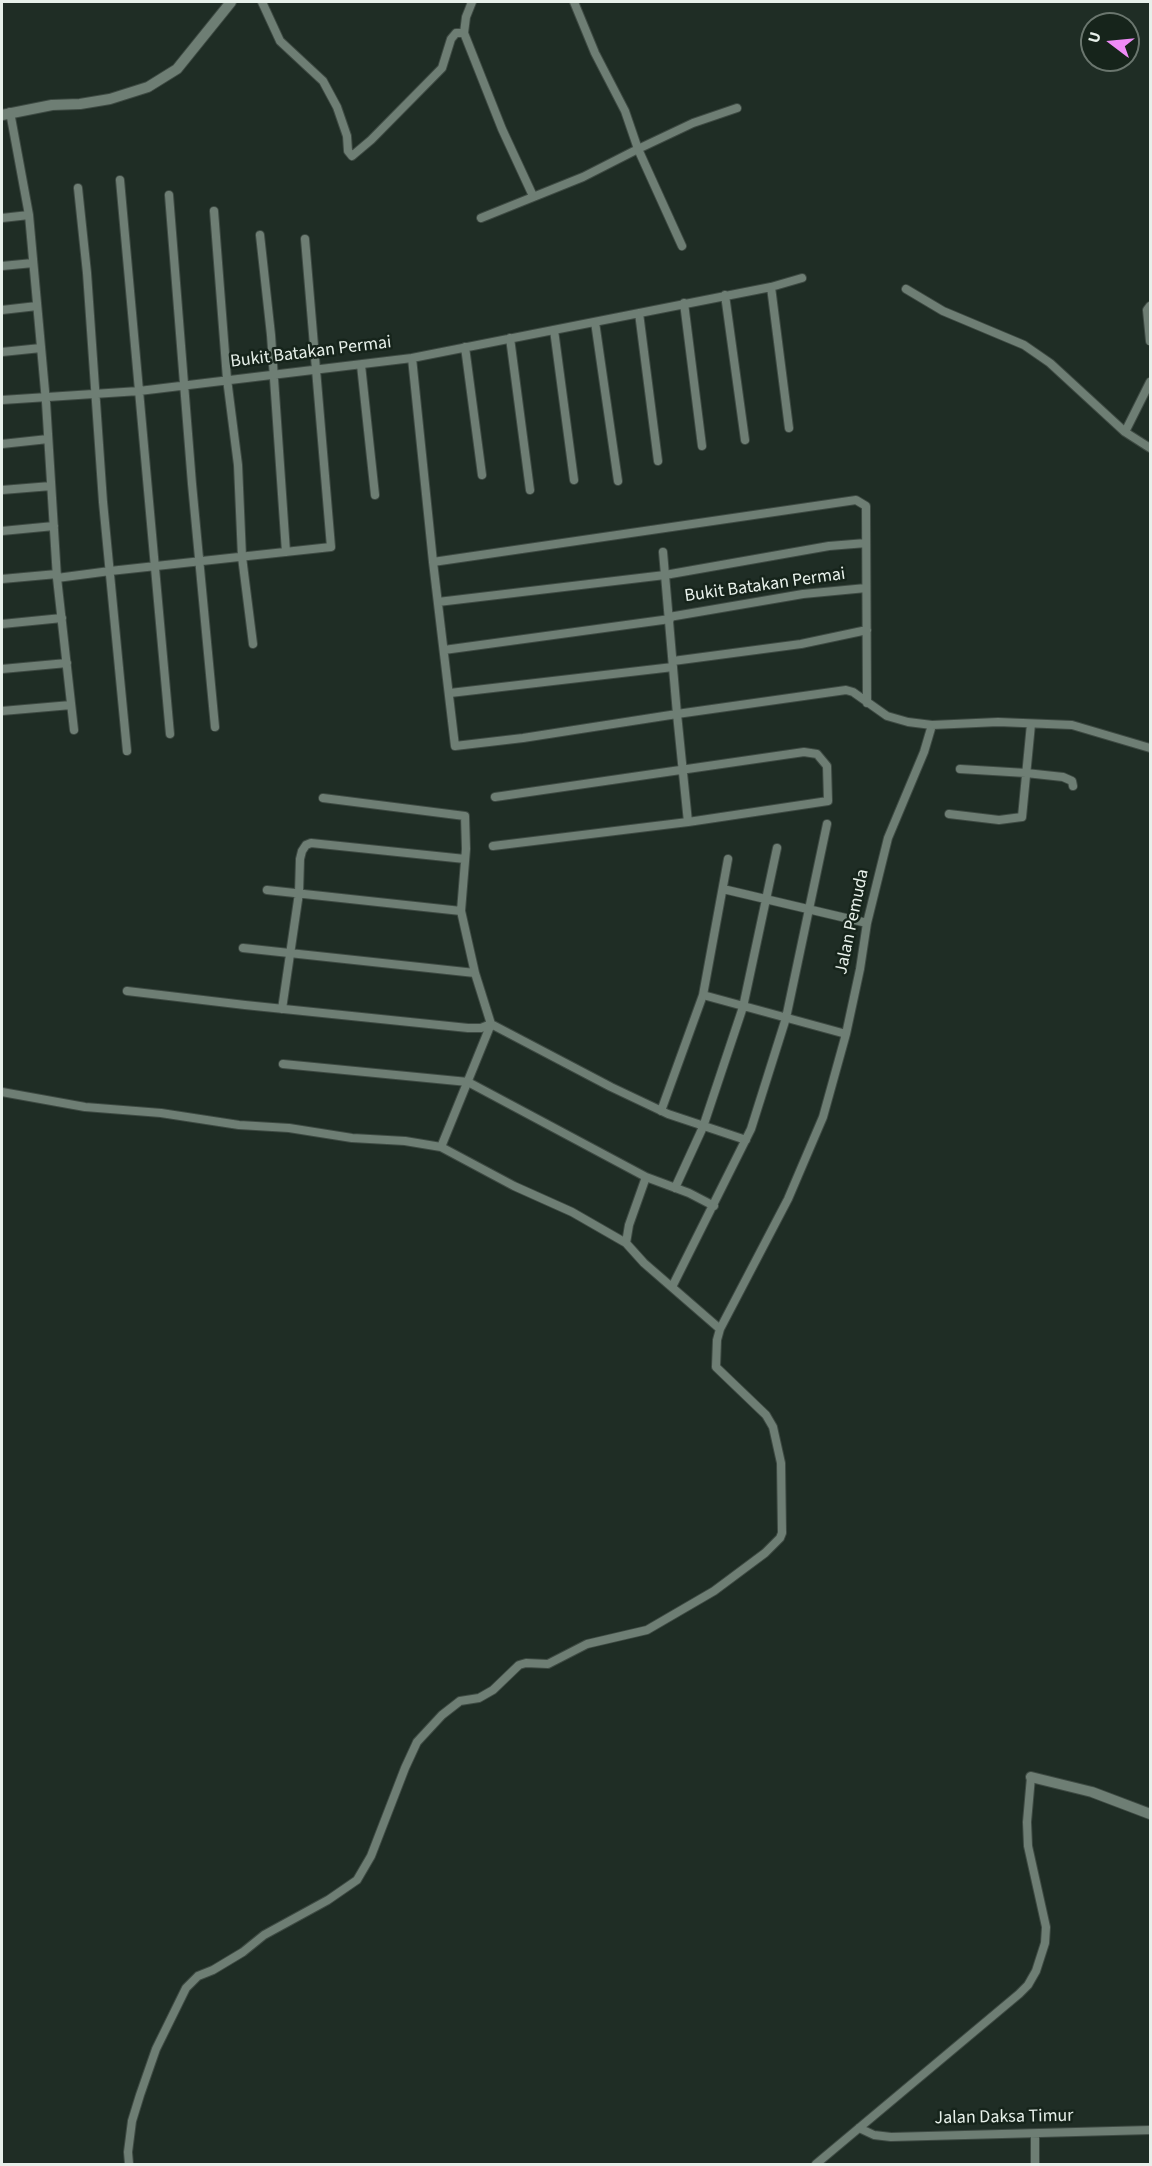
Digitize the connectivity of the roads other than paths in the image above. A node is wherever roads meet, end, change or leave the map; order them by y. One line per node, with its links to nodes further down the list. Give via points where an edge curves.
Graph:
1 (231, 2): 7 (street, via 177,69 148,87 110,99)
2 (262, 2): 5 (street, via 280,41 323,81 337,107 352,156 442,68 451,39 456,33)
3 (472, 2): 5 (street)
4 (574, 2): 8 (street, via 625,111)
5 (464, 33): 12 (street)
6 (737, 108): 8 (street)
7 (6, 114): 14 (street)
8 (638, 149): 12 (street, via 583,177); 19 (street)
9 (120, 180): 45 (street)
10 (78, 188): 46 (street)
11 (169, 195): 44 (street)
12 (533, 196): 16 (street)
13 (214, 211): 42 (street)
14 (29, 215): 15 (street); 20 (street)
15 (2, 218)
16 (481, 218)
17 (260, 235): 41 (street)
18 (305, 239): 40 (street)
19 (682, 246)
20 (33, 263): 21 (street); 27 (street)
21 (2, 266)
22 (802, 278): 23 (street)
23 (771, 287): 25 (street); 49 (street)
24 (906, 289): 50 (street, via 943,311 1024,345 1050,363)
25 (725, 295): 26 (street); 52 (street)
26 (684, 303): 30 (street); 54 (street)
27 (37, 306): 29 (street); 36 (street)
28 (1150, 306): 34 (street)
29 (2, 310)
30 (639, 313): 31 (street); 56 (street)
31 (594, 322): 32 (street); 59 (street)
32 (554, 330): 33 (street); 58 (street)
33 (510, 338): 35 (street); 62 (street)
34 (1150, 341)
35 (465, 347): 38 (street); 57 (street)
36 (41, 348): 37 (street); 47 (street)
37 (2, 352)
38 (412, 358): 39 (street, Bukit Batakan Permai); 71 (street, Bukit Batakan Permai)
39 (361, 365): 40 (street, Bukit Batakan Permai); 63 (street)
40 (316, 368): 41 (street, Bukit Batakan Permai); 67 (street, via 331,547)
41 (272, 374): 42 (street, Bukit Batakan Permai); 67 (street)
42 (227, 379): 44 (street, Bukit Batakan Permai); 69 (street, via 238,465)
43 (1150, 382): 50 (street)
44 (185, 384): 45 (street, Bukit Batakan Permai); 70 (street)
45 (139, 391): 46 (street, Bukit Batakan Permai); 72 (street)
46 (94, 394): 47 (street, Bukit Batakan Permai); 73 (street)
47 (45, 396): 48 (street, Bukit Batakan Permai); 51 (street)
48 (2, 400)
49 (789, 428)
50 (1125, 432): 55 (street)
51 (48, 439): 53 (street); 60 (street)
52 (745, 440)
53 (2, 444)
54 (702, 446)
55 (1150, 448)
56 (658, 460)
57 (482, 475)
58 (574, 480)
59 (618, 481)
60 (51, 486): 61 (street); 64 (street)
61 (2, 490)
62 (530, 490)
63 (375, 495)
64 (54, 526): 65 (street); 75 (street)
65 (2, 531)
66 (866, 543): 71 (street, Bukit Batakan Permai, via 866,506 856,500); 74 (street, Bukit Batakan Permai); 77 (street, Bukit Batakan Permai)
67 (286, 552): 69 (street)
68 (663, 552): 74 (street)
69 (242, 557): 70 (street); 83 (street)
70 (200, 562): 72 (street); 95 (street)
71 (433, 562): 78 (street, Bukit Batakan Permai)
72 (155, 566): 73 (street); 97 (street)
73 (110, 571): 75 (street); 99 (street)
74 (665, 575): 78 (street, Bukit Batakan Permai); 80 (street, Bukit Batakan Permai)
75 (57, 576): 76 (street); 79 (street)
76 (2, 579)
77 (866, 588): 80 (street, Bukit Batakan Permai, via 803,594); 82 (street, Bukit Batakan Permai)
78 (438, 602): 84 (street, Bukit Batakan Permai)
79 (62, 618): 81 (street); 85 (street)
80 (670, 618): 84 (street, Bukit Batakan Permai); 86 (street, Bukit Batakan Permai)
81 (2, 624)
82 (867, 630): 86 (street); 89 (street, Bukit Batakan Permai)
83 (253, 644)
84 (444, 650): 88 (street, Bukit Batakan Permai)
85 (67, 663): 87 (street); 90 (street)
86 (673, 664): 88 (street); 92 (street, Bukit Batakan Permai)
87 (2, 669)
88 (450, 693): 92 (street, Bukit Batakan Permai, via 455,746)
89 (867, 703): 92 (street, Bukit Batakan Permai, via 846,690); 94 (street, Bukit Batakan Permai, via 887,716)
90 (71, 705): 91 (street); 96 (street)
91 (2, 711)
92 (677, 714): 101 (street, Bukit Batakan Permai)
93 (1031, 724): 94 (street); 98 (street, via 1083,727); 102 (street)
94 (932, 725): 119 (street, Jalan Pemuda, via 888,838)
95 (215, 728)
96 (74, 730)
97 (170, 734)
98 (1150, 748)
99 (127, 751)
100 (960, 769): 102 (street)
101 (683, 770): 104 (street); 107 (street, Bukit Batakan Permai); 107 (street, via 804,752 817,754 827,766 828,801)
102 (1026, 772): 103 (street, via 1063,777 1072,781); 106 (street, via 1022,817 999,820)
103 (1073, 786)
104 (495, 797)
105 (323, 798): 111 (street, via 465,816)
106 (949, 814)
107 (688, 822): 109 (street)
108 (827, 824): 117 (street)
109 (493, 846)
110 (777, 848): 116 (street)
111 (465, 859): 115 (street, via 311,843 302,851); 118 (street)
112 (728, 859): 114 (street)
113 (267, 890): 115 (street)
114 (723, 890): 116 (street); 124 (street)
115 (299, 893): 118 (street); 121 (street)
116 (767, 900): 117 (street); 125 (street)
117 (809, 910): 119 (street); 127 (street)
118 (461, 911): 122 (street)
119 (867, 923): 129 (street, Jalan Pemuda)
120 (243, 948): 121 (street)
121 (291, 954): 122 (street); 126 (street)
122 (475, 973): 128 (street)
123 (127, 991): 126 (street)
124 (703, 995): 125 (street); 133 (street)
125 (743, 1007): 127 (street); 134 (street)
126 (282, 1009): 128 (street, via 468,1028)
127 (786, 1018): 129 (street); 135 (street)
128 (492, 1024): 131 (street); 133 (street)
129 (846, 1034): 142 (street, Jalan Pemuda, via 823,1117 788,1199)
130 (283, 1064): 131 (street)
131 (468, 1082): 136 (street); 137 (street)
132 (2, 1092): 136 (street, via 85,1107)
133 (661, 1111): 134 (street)
134 (703, 1127): 135 (street); 138 (street)
135 (746, 1140): 139 (street)
136 (441, 1147): 140 (street)
137 (646, 1177): 138 (street); 140 (street)
138 (675, 1188): 139 (street)
139 (714, 1206): 141 (street)
140 (626, 1243): 141 (street)
141 (672, 1287): 142 (street)
142 (720, 1329): 148 (street, Jalan Pemuda, via 716,1367 766,1415 773,1427 781,1463 782,1533 778,1541 714,1591 647,1630 587,1644 549,1664 519,1665 493,1690 479,1698 460,1701 442,1715 417,1742 371,1856 357,1880 198,1976 186,1988 156,2049 135,2112)
143 (1031, 1777): 144 (street, via 1092,1792); 145 (street, via 1028,1846 1046,1927 1036,1971 1019,1994)
144 (1150, 1814)
145 (859, 2128): 147 (street, Jalan Daksa Timur, via 891,2137); 149 (street)
146 (1150, 2130): 147 (street, Jalan Daksa Timur)
147 (1035, 2134): 150 (street)
148 (129, 2164)
149 (816, 2164)
150 (1035, 2164)

